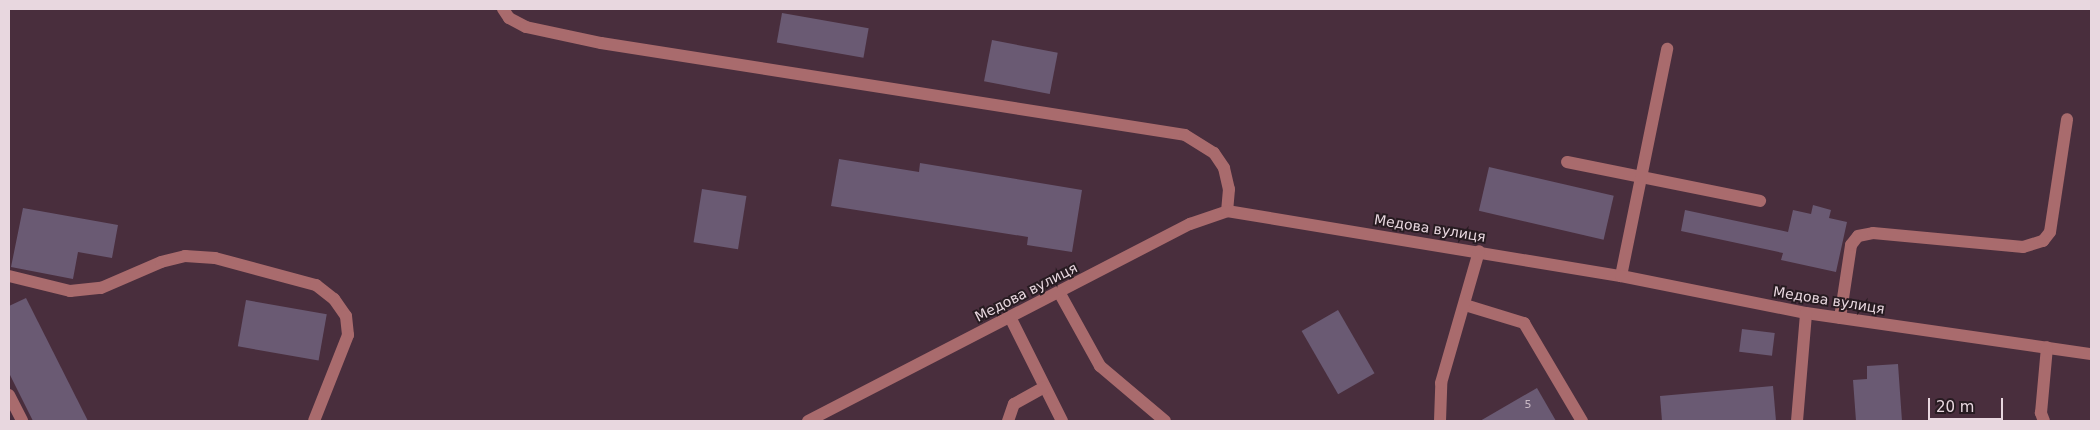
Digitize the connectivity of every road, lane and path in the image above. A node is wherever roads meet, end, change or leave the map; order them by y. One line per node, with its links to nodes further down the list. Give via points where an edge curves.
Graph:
1 (503, 9): 7 (street, via 509,18 526,27 601,43 1185,135 1214,153 1224,168 1229,189)
2 (1667, 49): 5 (street)
3 (2067, 119): 15 (street, via 2050,232 2042,241 2023,247 1872,233 1858,236 1851,245)
4 (1567, 162): 5 (street)
5 (1640, 178): 6 (street); 10 (street)
6 (1760, 201)
7 (1227, 210): 8 (street, Медова вулиця); 11 (street, Медова вулиця, via 1190,224)
8 (1479, 251): 10 (street, Медова вулиця); 12 (street)
9 (9, 276): 21 (street, via 70,291 94,289 161,262 185,256 214,258 316,285 334,299 346,316 348,336)
10 (1621, 276): 13 (street, Медова вулиця)
11 (1059, 292): 14 (street, Медова вулиця); 25 (street, via 1100,366)
12 (1465, 305): 26 (street, via 1441,383); 27 (street, via 1524,323)
13 (1806, 313): 15 (street, Медова вулиця); 28 (street)
14 (1010, 317): 18 (street); 22 (street, Медова вулиця)
15 (1840, 318): 16 (street, Медова вулиця)
16 (2047, 346): 17 (street, Медова вулиця); 29 (street, via 2041,412)
17 (2091, 354)
18 (1045, 387): 23 (street, via 1014,404); 24 (street)
19 (9, 395): 20 (street)
20 (22, 421)
21 (314, 421)
22 (808, 421)
23 (1008, 421)
24 (1062, 421)
25 (1165, 421)
26 (1440, 421)
27 (1582, 421)
28 (1797, 421)
29 (2044, 421)

